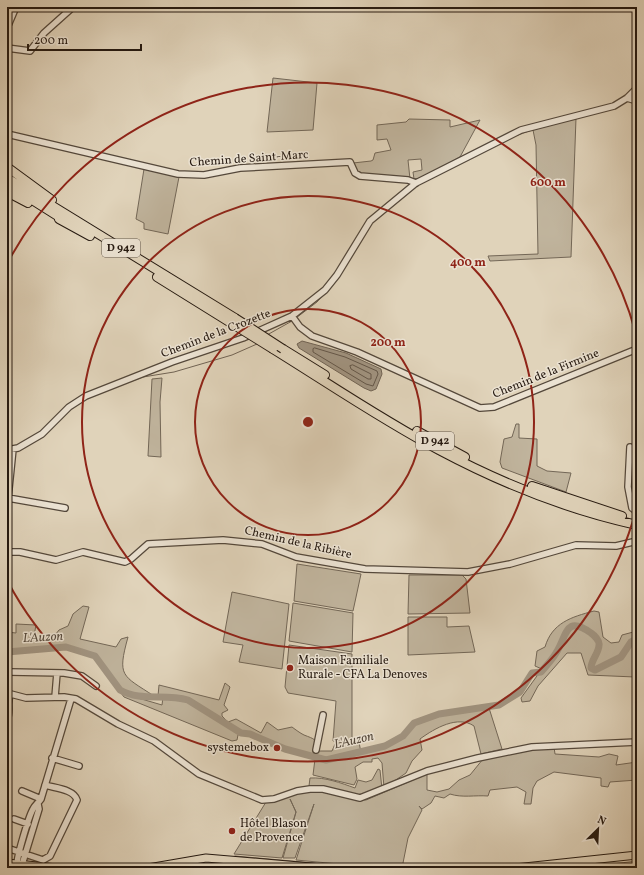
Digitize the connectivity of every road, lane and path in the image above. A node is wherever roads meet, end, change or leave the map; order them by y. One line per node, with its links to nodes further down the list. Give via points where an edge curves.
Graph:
1 (16, 7): 3 (street)
2 (73, 7): 4 (street, via 47,30 30,51)
3 (7, 28)
4 (7, 48)
5 (637, 88): 6 (street, Chemin de la Crozette)
6 (627, 98): 7 (street); 11 (street, Chemin de la Crozette, via 614,106 521,130)
7 (637, 101)
8 (7, 134): 11 (street, Chemin de Saint-Marc, via 178,174 204,175 240,168 350,162 355,173 360,176)
9 (7, 167): 14 (highway, D 942)
10 (7, 178): 14 (highway, D 942)
11 (416, 183): 15 (street, Chemin de la Crozette, via 370,221 325,290)
12 (7, 184): 14 (highway, D 942)
13 (7, 192): 14 (highway, D 942)
14 (91, 233): 16 (highway, D 942)
15 (292, 316): 17 (street, Chemin de la Firmine, via 300,327 312,336 364,355 480,408 494,407); 19 (street, Chemin de la Crozette, via 243,338 172,362 86,396 69,407 42,434)
16 (233, 321): 22 (highway, D 942, bridge, via 284,349 398,420 471,460 556,496); 23 (highway, D 942, bridge, via 273,349 395,424 468,465 554,501)
17 (637, 349)
18 (630, 447): 21 (street, via 628,487 632,508)
19 (10, 449): 20 (street, via 8,498)
20 (65, 508)
21 (637, 512)
22 (637, 520)
23 (637, 526)
24 (637, 541): 25 (street, Chemin de la Ribière, via 616,546 576,545 510,564 468,572 365,569 296,557 262,544 223,540 148,544 125,562 83,552 56,560 20,552)
25 (7, 552)
26 (10, 672): 27 (street)
27 (57, 673): 28 (street, via 82,676); 30 (street)
28 (96, 686)
29 (8, 694): 30 (street, via 26,698); 33 (street, via 10,714)
30 (55, 697): 31 (street)
31 (70, 699): 34 (street, via 80,701 118,724 154,741 199,774 262,800 310,789 323,789 360,798 427,771 532,746); 36 (street)
32 (324, 715): 35 (street)
33 (7, 720)
34 (637, 742)
35 (316, 750)
36 (52, 758): 37 (street); 38 (street)
37 (79, 766)
38 (45, 785): 40 (street); 44 (street, via 74,794 77,802 48,858 43,860)
39 (22, 791): 40 (street)
40 (39, 801): 42 (street, via 33,808); 44 (street)
41 (14, 819): 42 (street)
42 (28, 824): 44 (street)
43 (7, 848): 44 (street)
44 (22, 853): 47 (street)
45 (637, 855): 51 (main road)
46 (7, 864): 47 (main road)
47 (18, 867): 48 (main road)
48 (57, 868)
49 (148, 868): 50 (main road, via 206,858)
50 (322, 868)
51 (515, 868)

